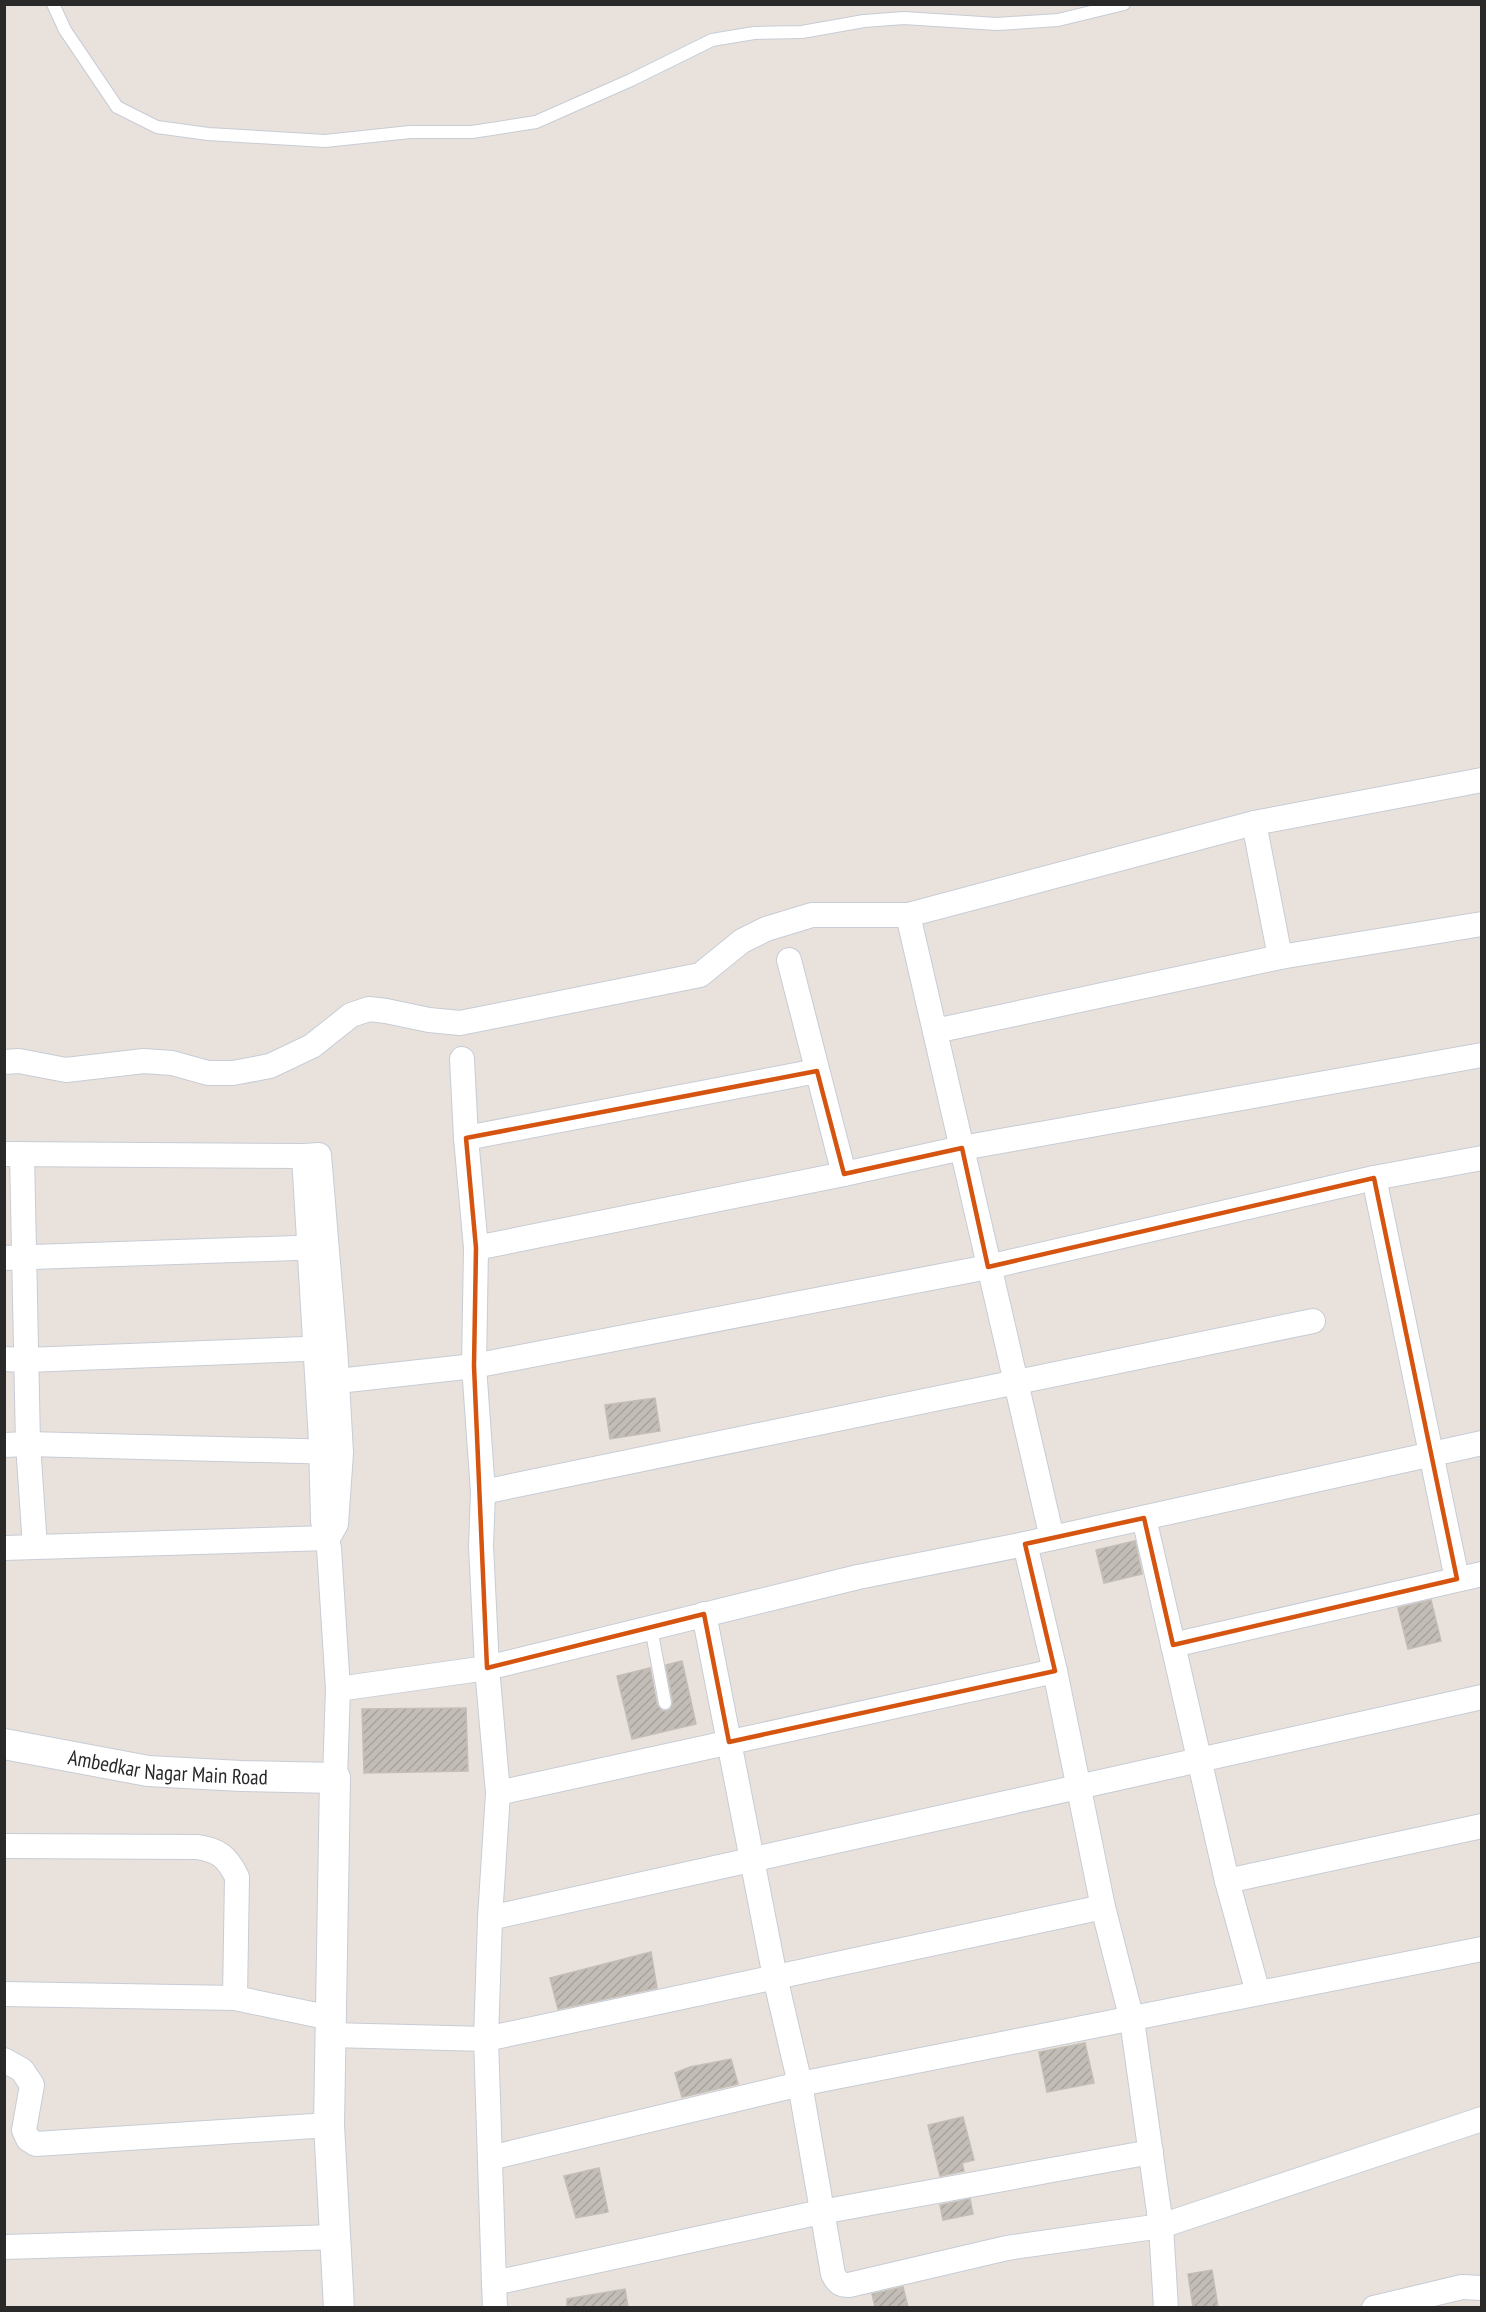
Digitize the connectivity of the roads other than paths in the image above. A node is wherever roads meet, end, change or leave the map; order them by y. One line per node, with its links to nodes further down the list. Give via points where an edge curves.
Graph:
1 (53, 4): 2 (lane, via 65,30 117,107 158,128 326,141 410,132 472,132 536,122 712,40 904,18 997,24 1058,21)
2 (1124, 4)
3 (1482, 780): 4 (street)
4 (1254, 823): 5 (street); 7 (street)
5 (908, 915): 9 (street); 12 (street, via 812,915 742,941 700,975 460,1023 369,1009 351,1015 312,1046 270,1066 233,1073 153,1061 66,1070)
6 (1482, 924): 7 (street)
7 (1280, 957): 9 (street)
8 (789, 960): 13 (street)
9 (935, 1031): 15 (street)
10 (1482, 1055): 15 (street)
11 (462, 1059): 14 (street)
12 (4, 1062)
13 (817, 1071): 14 (street); 18 (street)
14 (466, 1138): 21 (street)
15 (962, 1148): 18 (street); 23 (street)
16 (13, 1154): 20 (street, via 319,1155); 22 (street)
17 (1482, 1158): 19 (street)
18 (843, 1174): 21 (street)
19 (1374, 1178): 23 (street); 34 (street)
20 (318, 1247): 22 (street); 25 (street)
21 (476, 1248): 27 (street)
22 (14, 1258): 26 (street)
23 (988, 1267): 27 (street); 29 (street)
24 (1313, 1321): 29 (street)
25 (326, 1348): 26 (street); 28 (street); 33 (street)
26 (16, 1360): 31 (street)
27 (474, 1366): 28 (street); 35 (street)
28 (338, 1381): 33 (street)
29 (1015, 1383): 35 (street); 38 (street)
30 (1482, 1443): 34 (street)
31 (28, 1444): 32 (street); 33 (street); 40 (street)
32 (4, 1445)
33 (331, 1452): 37 (street, via 336,1524)
34 (1430, 1455): 36 (street); 43 (street)
35 (483, 1492): 47 (street, via 481,1546)
36 (1144, 1518): 38 (street); 46 (street)
37 (328, 1538): 40 (street); 49 (street)
38 (1052, 1538): 39 (street)
39 (1025, 1544): 44 (street, via 858,1577); 48 (street)
40 (35, 1547): 41 (street)
41 (4, 1548)
42 (1482, 1574): 43 (street)
43 (1457, 1579): 46 (street)
44 (705, 1614): 45 (street); 52 (street)
45 (651, 1628): 47 (street); 51 (lane)
46 (1173, 1645): 54 (street)
47 (487, 1668): 49 (street); 57 (street)
48 (1055, 1671): 52 (street); 56 (street)
49 (338, 1689): 55 (street)
50 (1482, 1697): 54 (street)
51 (665, 1703)
52 (729, 1742): 57 (street); 60 (street)
53 (4, 1744): 55 (street, Ambedkar Nagar Main Road, via 148,1771)
54 (1200, 1760): 56 (street); 61 (street)
55 (335, 1778): 70 (street)
56 (1079, 1786): 60 (street); 62 (street)
57 (498, 1793): 63 (street)
58 (1482, 1826): 61 (street)
59 (4, 1846): 68 (street, via 197,1847 221,1853 237,1876)
60 (752, 1859): 63 (street); 65 (street)
61 (1227, 1881): 66 (street)
62 (1103, 1907): 65 (street); 69 (street)
63 (490, 1918): 71 (street)
64 (1482, 1949): 66 (street)
65 (775, 1977): 71 (street); 73 (street)
66 (1258, 1993): 69 (street)
67 (4, 1994): 68 (street)
68 (235, 1998): 70 (street)
69 (1132, 2020): 73 (street); 76 (street)
70 (331, 2026): 71 (street); 75 (street)
71 (486, 2039): 77 (street)
72 (4, 2060): 75 (street, via 22,2070 32,2085 24,2130 36,2144)
73 (800, 2085): 77 (street); 78 (street)
74 (1482, 2120): 79 (street)
75 (329, 2126): 80 (street)
76 (1151, 2152): 78 (street); 79 (street)
77 (490, 2158): 82 (street)
78 (821, 2212): 79 (street, via 833,2274 843,2285 1007,2248); 82 (street)
79 (1161, 2226): 86 (street)
80 (337, 2237): 81 (street); 84 (street)
81 (4, 2247)
82 (494, 2283): 85 (street)
83 (1482, 2288): 87 (street, via 1462,2287)
84 (339, 2307)
85 (495, 2307)
86 (1166, 2307)
87 (1374, 2307)

